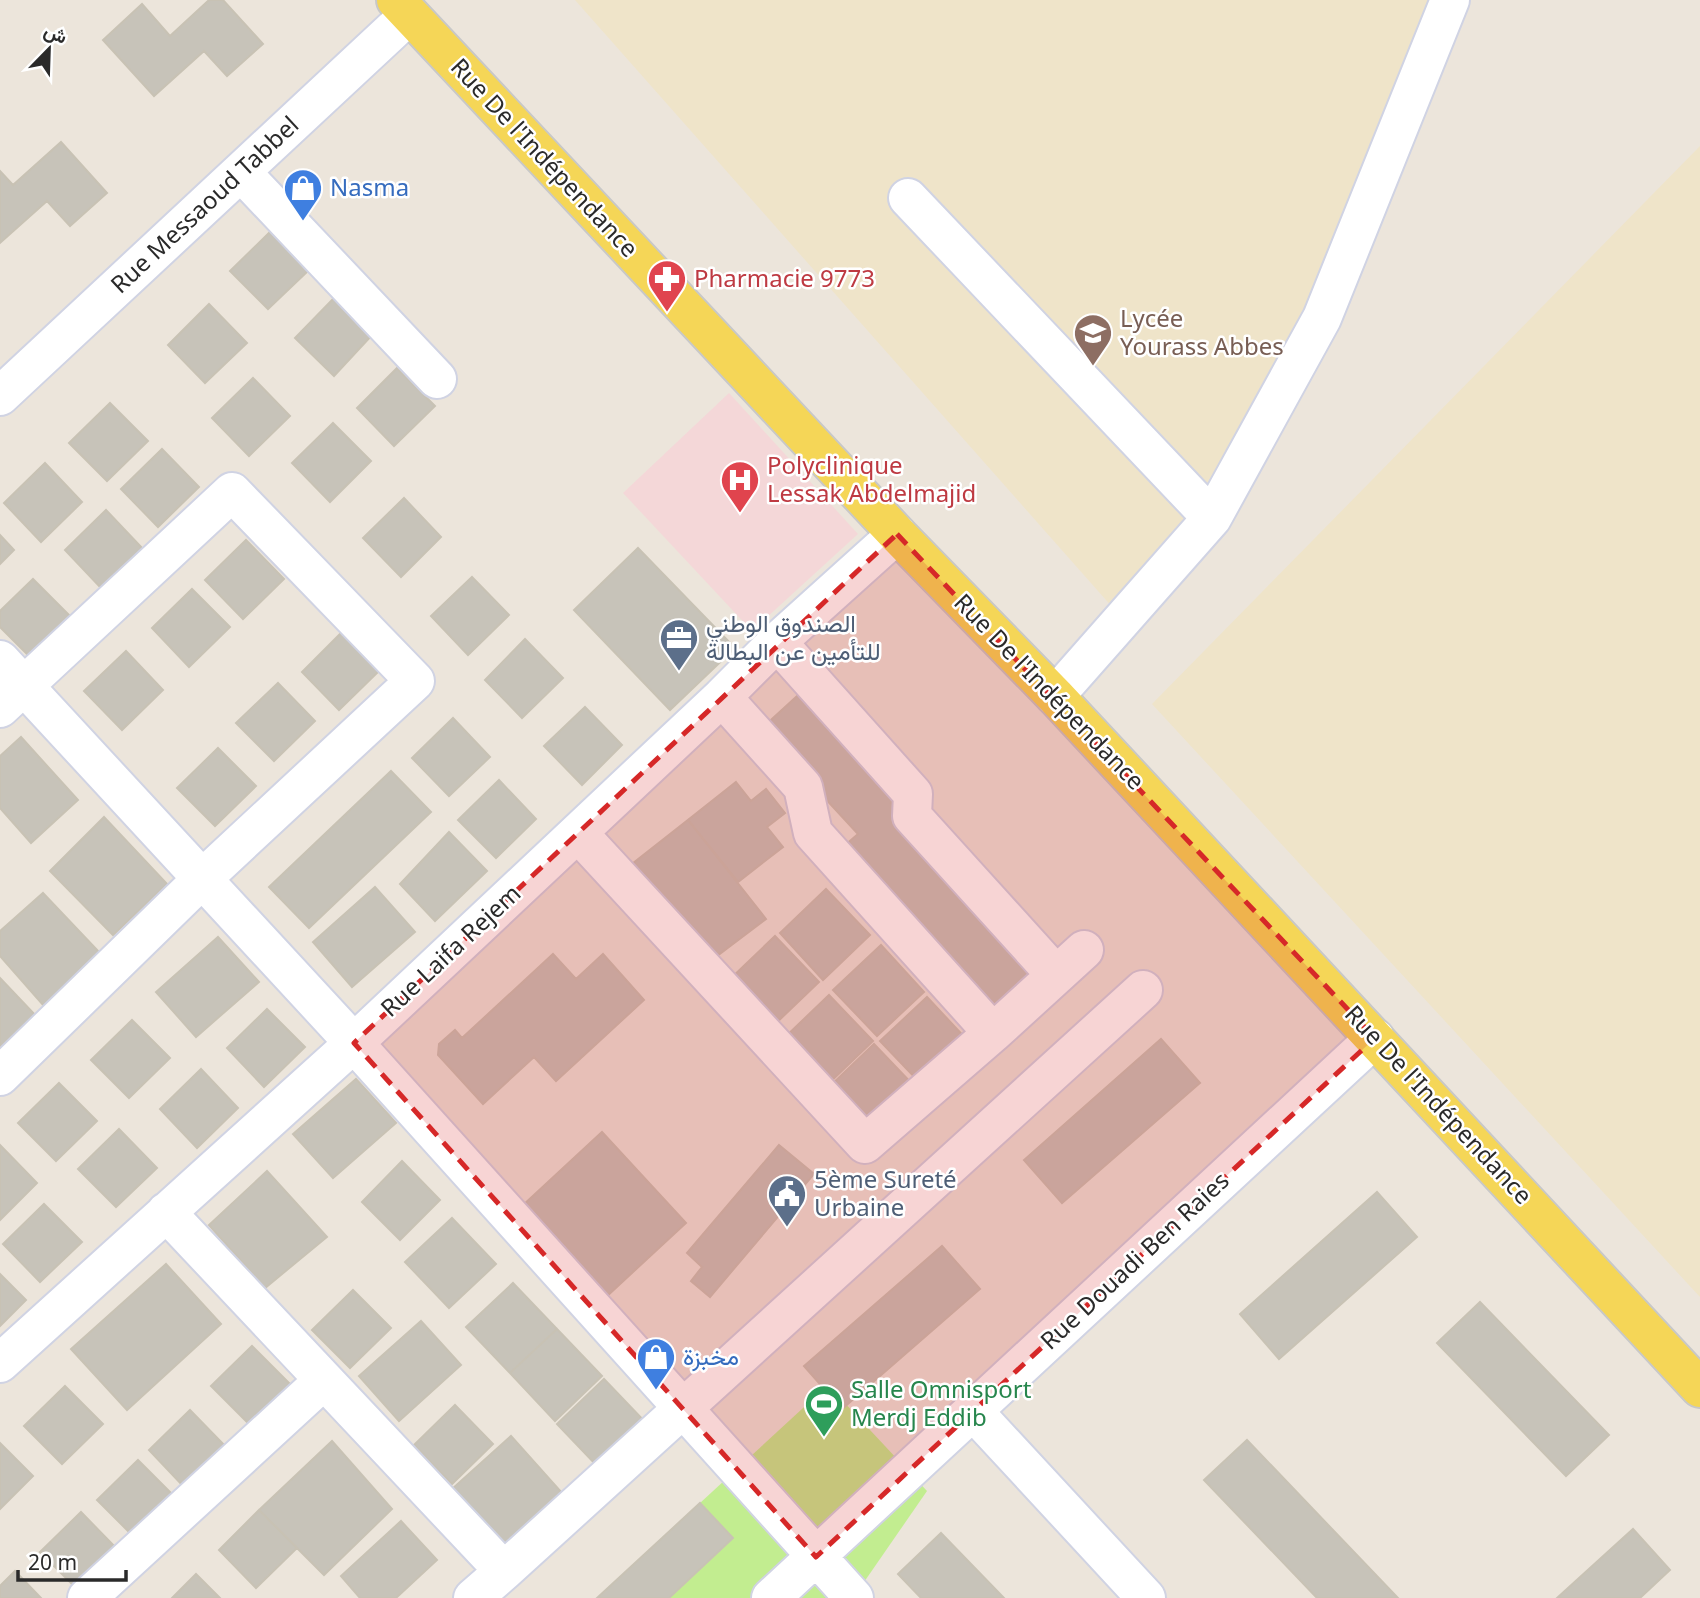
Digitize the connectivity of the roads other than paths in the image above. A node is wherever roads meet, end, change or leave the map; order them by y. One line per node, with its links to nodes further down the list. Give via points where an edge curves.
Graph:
1 (1450, 0): 7 (street, via 1322,318)
2 (403, 7): 3 (street, Rue Messaoud Tabbel); 8 (main road, Rue De l'Indépendance)
3 (241, 172): 5 (street); 6 (street, Rue Messaoud Tabbel)
4 (908, 198): 7 (street)
5 (437, 379)
6 (0, 396)
7 (1212, 518): 11 (street)
8 (897, 534): 9 (street, Rue Laifa Rejem); 11 (main road, Rue De l'Indépendance)
9 (777, 642): 12 (street, Rue Laifa Rejem); 16 (street, via 913,794 912,816)
10 (8, 685): 14 (street); 14 (street, via 232,492 415,681)
11 (1055, 696): 19 (main road, Rue De l'Indépendance)
12 (722, 698): 13 (street, Rue Laifa Rejem); 18 (street, via 803,787 813,833)
13 (578, 833): 18 (street, via 865,1144); 20 (street, Rue Laifa Rejem)
14 (202, 878): 20 (street); 21 (street)
15 (1084, 950): 16 (street)
16 (1056, 975): 18 (street)
17 (1143, 990): 26 (street)
18 (993, 1033)
19 (1376, 1038): 25 (main road, Rue De l'Indépendance); 27 (street, Rue Douadi Ben Raies)
20 (354, 1043): 22 (street, Rue Laifa Rejem); 26 (street)
21 (0, 1076)
22 (166, 1212): 23 (street, Rue Laifa Rejem); 24 (street)
23 (0, 1363)
24 (323, 1381): 29 (street); 30 (street)
25 (1700, 1388)
26 (683, 1410): 28 (street); 29 (street)
27 (973, 1411): 28 (street, Rue Douadi Ben Raies); 34 (street)
28 (816, 1557): 32 (street, Rue Douadi Ben Raies); 33 (street)
29 (504, 1571): 31 (street)
30 (86, 1598)
31 (473, 1598)
32 (771, 1598)
33 (854, 1598)
34 (1146, 1598)

